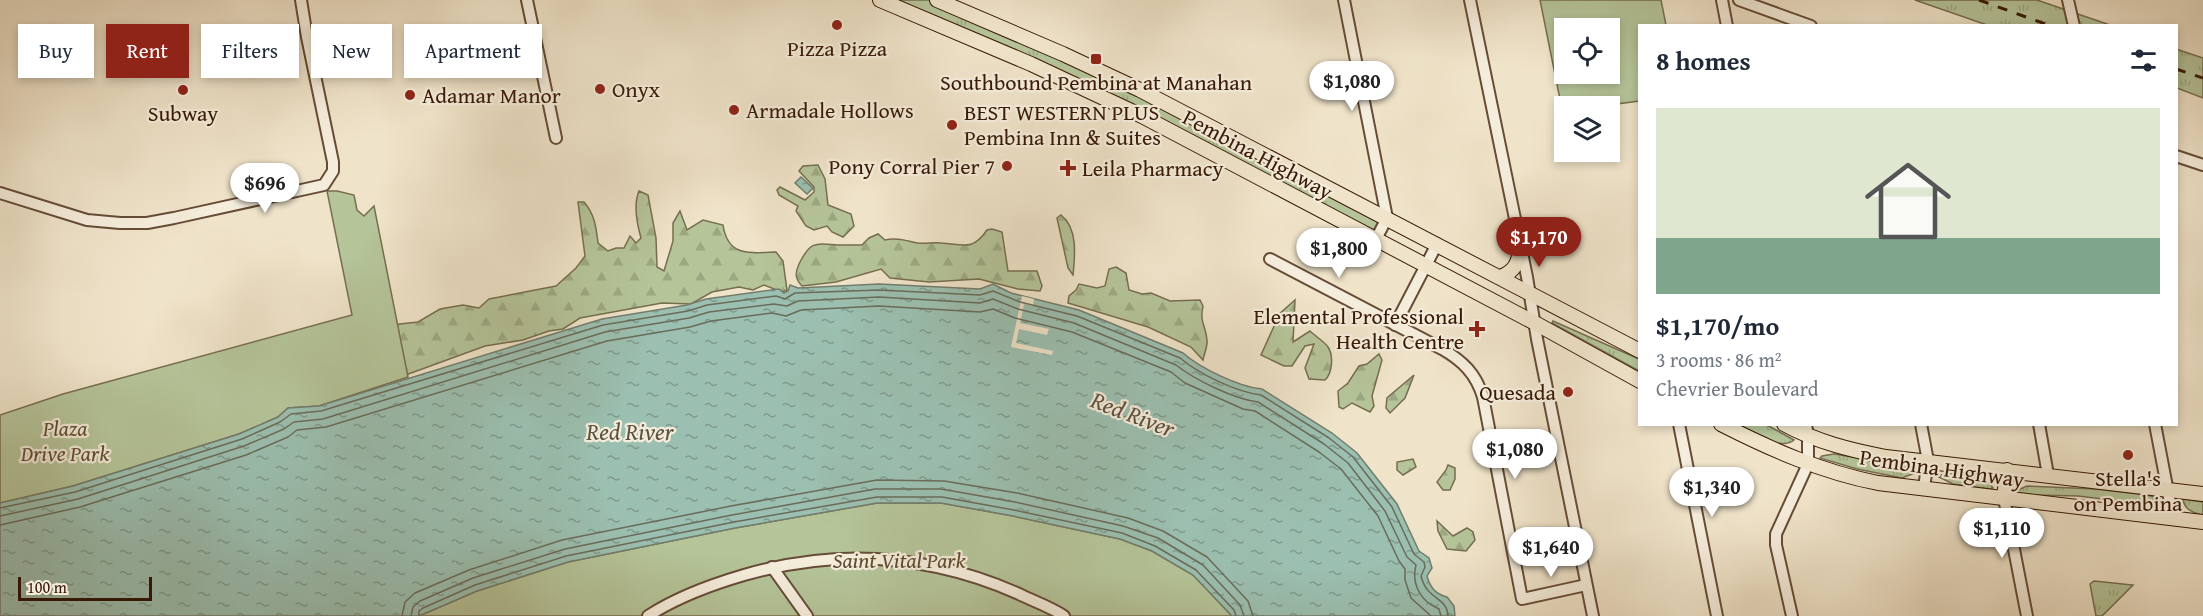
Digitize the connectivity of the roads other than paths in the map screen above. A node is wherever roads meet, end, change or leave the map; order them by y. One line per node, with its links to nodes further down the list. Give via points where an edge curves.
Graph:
1 (301, 0): 18 (street, via 333,162 333,171 324,185 174,218 129,223 87,220)
2 (527, 0): 13 (street)
3 (880, 0): 17 (main road, Pembina Highway, via 1097,94)
4 (937, 0): 14 (main road, Pembina Highway, via 1116,79)
5 (1344, 0): 19 (street)
6 (1470, 0): 22 (street)
7 (1722, 0): 10 (street)
8 (1739, 0): 11 (street)
9 (2068, 0): 12 (street)
10 (1727, 24)
11 (1805, 24)
12 (2074, 24)
13 (556, 138)
14 (1267, 156): 17 (main road); 19 (main road, Pembina Highway)
15 (2178, 157): 16 (street)
16 (2203, 165)
17 (1256, 176): 20 (main road, Pembina Highway)
18 (0, 193)
19 (1387, 218): 20 (street); 21 (main road, Pembina Highway)
20 (1376, 239): 24 (main road, Pembina Highway)
21 (1437, 244): 24 (street); 25 (main road, Pembina Highway)
22 (1520, 249): 25 (main road, via 1515,267); 26 (street)
23 (1270, 259): 28 (street)
24 (1425, 266): 27 (main road, Pembina Highway); 28 (street)
25 (1500, 277): 26 (main road, Pembina Highway)
26 (1530, 293): 27 (street); 29 (main road, Pembina Highway)
27 (1535, 323): 30 (main road, Pembina Highway); 49 (street)
28 (1395, 325): 49 (street, via 1455,356 1479,383 1522,599)
29 (1638, 350)
30 (1638, 380)
31 (1679, 426): 54 (street)
32 (1725, 426): 39 (main road, Pembina Highway)
33 (1791, 426): 37 (main road, Pembina Highway)
34 (1922, 426): 38 (street)
35 (2039, 426): 41 (street)
36 (2155, 426): 43 (street)
37 (1807, 431): 38 (main road, Pembina Highway, via 1851,450); 39 (street)
38 (1928, 461): 40 (main road, Pembina Highway); 42 (street)
39 (1808, 464): 42 (main road, Pembina Highway, via 1854,478); 55 (street, via 1776,534)
40 (2007, 470): 41 (main road, Pembina Highway); 45 (main road)
41 (2048, 475): 43 (main road, Pembina Highway)
42 (1924, 488): 45 (main road, Pembina Highway)
43 (2168, 489): 44 (main road, Pembina Highway); 46 (street)
44 (2203, 494)
45 (2004, 498): 46 (main road, Pembina Highway); 56 (street)
46 (2173, 518): 47 (main road, Pembina Highway)
47 (2203, 522)
48 (772, 567): 50 (street, via 704,588); 51 (street); 52 (street, via 851,558 921,563 975,576)
49 (1586, 585): 53 (street)
50 (648, 616)
51 (807, 616)
52 (1064, 616)
53 (1593, 616)
54 (1717, 616)
55 (1792, 616)
56 (2027, 616)

